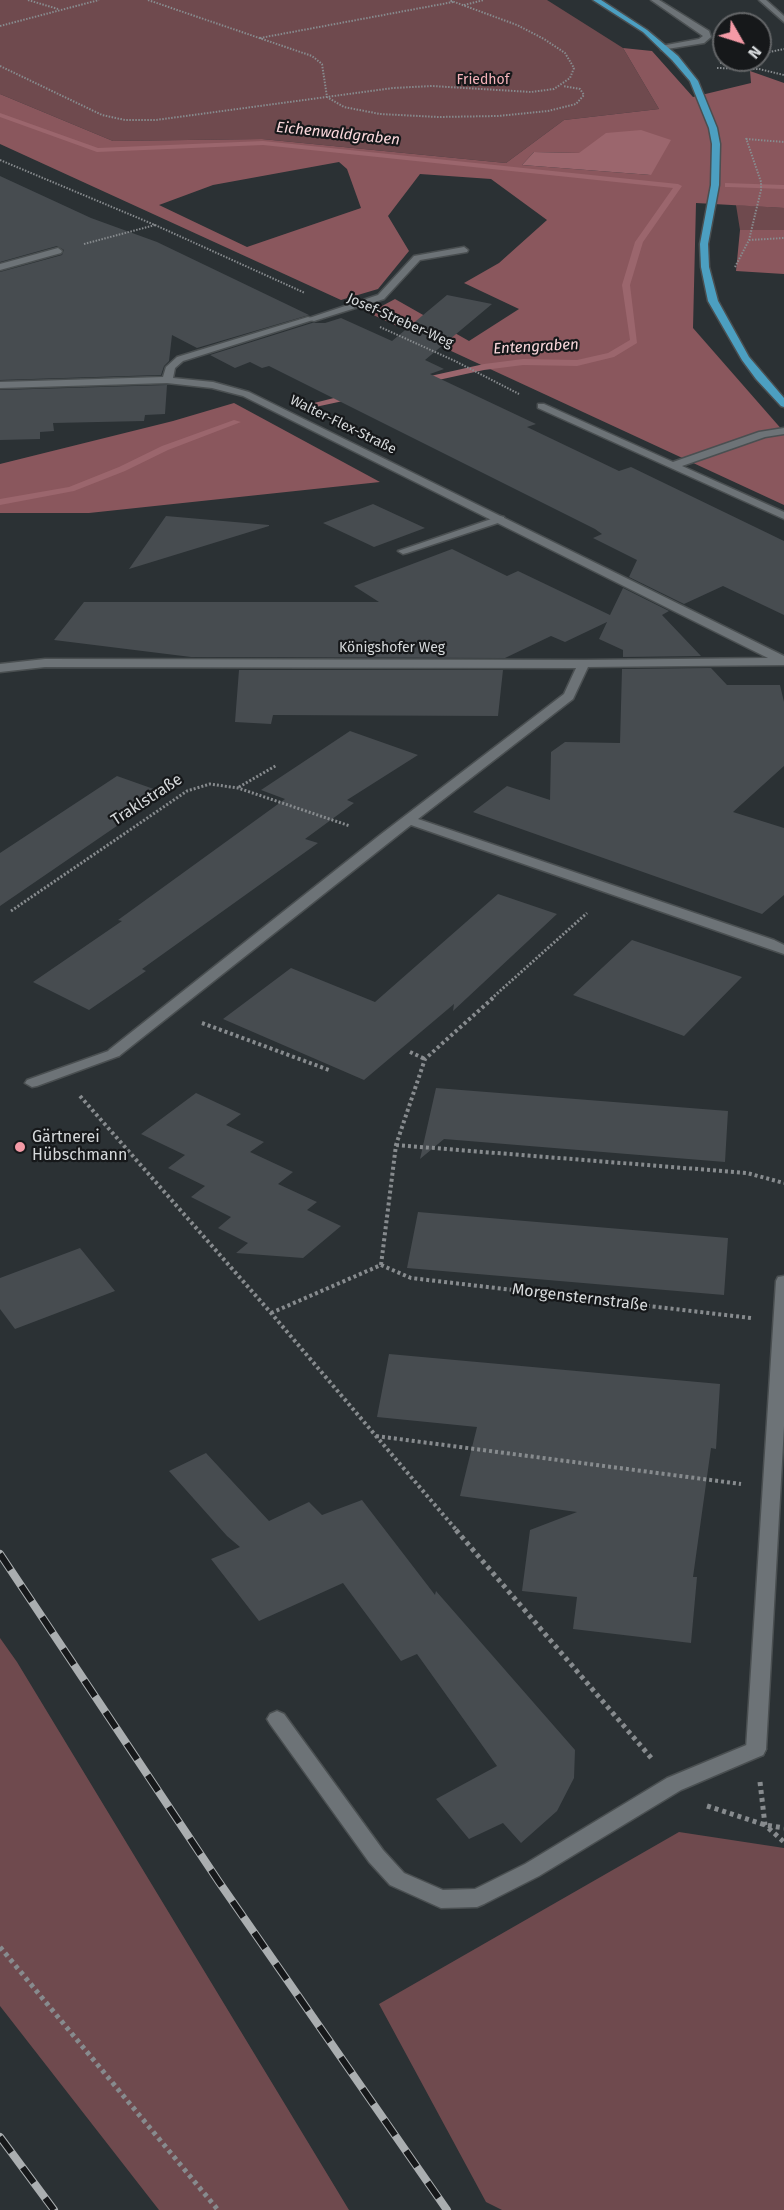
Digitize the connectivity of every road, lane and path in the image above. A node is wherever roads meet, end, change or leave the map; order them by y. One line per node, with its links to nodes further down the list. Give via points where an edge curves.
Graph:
1 (27, 0): 11 (path)
2 (99, 0): 11 (path)
3 (148, 0): 14 (path)
4 (449, 0): 9 (path)
5 (484, 0): 10 (path)
6 (596, 0): 15 (main road)
7 (654, 0): 15 (street, via 707,37)
8 (762, 0): 12 (street)
9 (454, 2): 10 (path); 14 (path)
10 (463, 5): 19 (path, via 517,25 565,53 574,68)
11 (61, 10): 13 (path)
12 (784, 20)
13 (0, 26)
14 (259, 38): 20 (path, via 322,63)
15 (664, 48): 17 (main road)
16 (0, 66): 20 (path, via 102,115 125,120 156,120)
17 (687, 70): 18 (path, via 759,69); 32 (main road, via 713,128 716,144 715,185 704,256)
18 (784, 75)
19 (562, 86): 20 (path, via 531,92 432,86); 20 (path, via 580,89 584,96 576,104 548,111 498,116 380,114 344,107)
20 (327, 97)
21 (746, 139): 22 (path)
22 (784, 142)
23 (0, 160): 25 (path, Josef-Streber-Weg)
24 (761, 182): 27 (path)
25 (154, 225): 29 (path); 31 (path, Josef-Streber-Weg)
26 (784, 238): 27 (path)
27 (749, 240): 32 (path, via 732,271 734,291)
28 (464, 250): 31 (street, via 417,258 381,297)
29 (58, 251): 30 (street)
30 (0, 267)
31 (342, 309): 33 (street, via 180,359 171,367); 36 (path, Josef-Streber-Weg)
32 (720, 316): 35 (main road, via 759,377)
33 (167, 380): 34 (street, Walter-Flex-Straße); 40 (street, Walter-Flex-Straße, via 213,385 246,394)
34 (0, 385)
35 (784, 404)
36 (541, 406): 38 (street)
37 (784, 431): 38 (street, via 763,434)
38 (672, 466): 39 (street)
39 (784, 516)
40 (500, 519): 41 (street); 42 (street, Walter-Flex-Straße)
41 (403, 551)
42 (784, 661): 43 (street, Königshofer Weg)
43 (584, 664): 44 (street, Königshofer Weg, via 45,663); 47 (street, via 569,696)
44 (0, 668)
45 (277, 765): 46 (path)
46 (238, 788): 48 (path, Traklstraße); 50 (path, Traklstraße, via 210,784 187,792)
47 (410, 820): 48 (street); 49 (street)
48 (385, 838): 52 (street)
49 (612, 890): 51 (street); 54 (path)
50 (11, 911)
51 (784, 950)
52 (168, 1010): 55 (path); 56 (street, via 114,1053)
53 (410, 1052): 54 (path)
54 (425, 1059): 58 (path)
55 (329, 1070)
56 (60, 1073): 57 (street); 62 (path)
57 (32, 1083)
58 (396, 1145): 59 (path, via 747,1173); 60 (path)
59 (784, 1183)
60 (381, 1265): 62 (path); 63 (path, Morgensternstraße, via 411,1278 745,1318)
61 (784, 1281): 63 (street)
62 (271, 1314): 64 (path)
63 (782, 1316): 65 (street)
64 (375, 1436): 65 (path); 68 (path)
65 (771, 1488): 67 (street)
66 (277, 1719): 68 (street, via 376,1856 404,1882 441,1899 477,1898 532,1870)
67 (756, 1749): 68 (street); 69 (path)
68 (674, 1784): 69 (path, via 686,1799)
69 (765, 1825): 70 (path); 71 (path)
70 (784, 1828)
71 (784, 1842)
72 (0, 1947): 73 (path)
73 (219, 2210)

